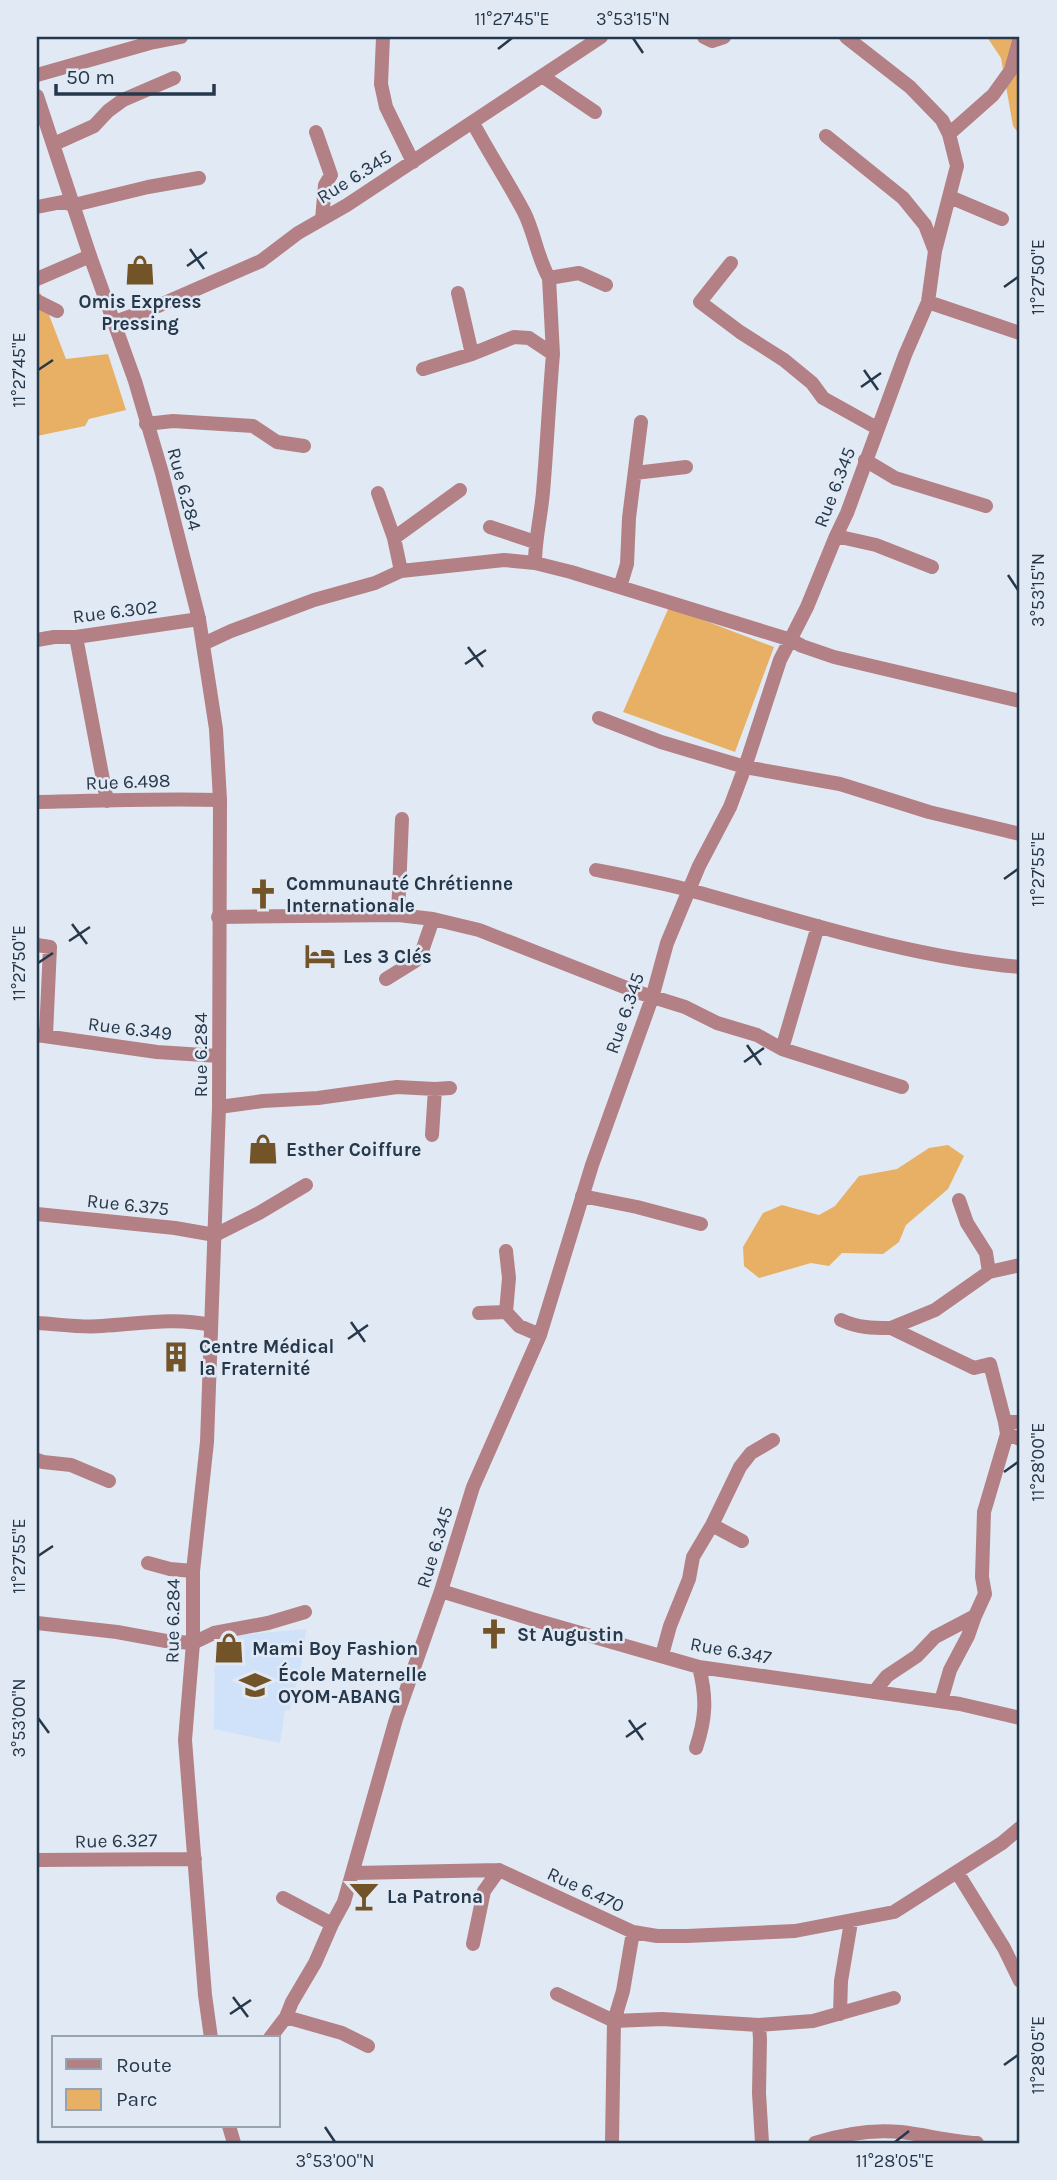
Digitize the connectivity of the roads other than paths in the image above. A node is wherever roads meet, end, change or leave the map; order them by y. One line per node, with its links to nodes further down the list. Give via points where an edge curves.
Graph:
1 (181, 37): 8 (street)
2 (383, 37): 18 (street, via 381,84 386,107)
3 (601, 37): 9 (street, Rue 6.345)
4 (704, 37): 5 (street, via 712,41)
5 (724, 37)
6 (846, 37): 15 (street, Rue 6.345, via 910,87 942,120)
7 (1020, 38): 15 (street, via 1011,70 993,95)
8 (37, 75)
9 (542, 76): 12 (street); 13 (street, Rue 6.345)
10 (174, 78): 17 (street, via 123,100 94,126)
11 (37, 96): 17 (street, Rue 6.284)
12 (595, 112)
13 (472, 123): 18 (street, Rue 6.345); 28 (street, via 525,214)
14 (316, 132): 23 (street, via 331,175 325,185)
15 (948, 134): 20 (street, Rue 6.345, via 957,166)
16 (826, 136): 25 (street, via 903,198 925,225)
17 (54, 144): 21 (street, Rue 6.284)
18 (414, 162): 23 (street, Rue 6.345)
19 (198, 178): 21 (street)
20 (950, 197): 24 (street); 25 (street, Rue 6.345)
21 (74, 205): 22 (street, via 62,202); 26 (street, Rue 6.284)
22 (37, 207)
23 (322, 219): 35 (street, Rue 6.345, via 261,261)
24 (1002, 219)
25 (935, 251): 33 (street, Rue 6.345)
26 (90, 256): 29 (street); 35 (street, Rue 6.284)
27 (731, 263): 42 (street, via 700,302 784,360 823,398)
28 (548, 278): 30 (street, via 579,272); 38 (street)
29 (37, 279)
30 (606, 285)
31 (458, 293): 37 (street)
32 (37, 301): 34 (street)
33 (928, 302): 36 (street); 42 (street, Rue 6.345)
34 (57, 312)
35 (114, 322): 41 (street, Rue 6.284)
36 (1020, 333)
37 (472, 354): 38 (street, via 514,337 529,338); 39 (street)
38 (553, 354): 53 (street)
39 (423, 369)
40 (641, 422): 46 (street)
41 (146, 424): 43 (street, via 183,421 253,426 277,442); 58 (street, Rue 6.284)
42 (877, 428): 44 (street, Rue 6.345)
43 (304, 446)
44 (866, 460): 49 (street, via 895,478); 51 (street, Rue 6.345)
45 (686, 467): 46 (street)
46 (635, 473): 57 (street, via 627,564)
47 (460, 490): 52 (street)
48 (378, 493): 52 (street)
49 (986, 506)
50 (490, 527): 53 (street)
51 (836, 536): 55 (street, via 876,545); 61 (street, Rue 6.345)
52 (394, 538): 56 (street)
53 (535, 542): 54 (street)
54 (535, 563): 56 (street, via 504,560); 57 (street)
55 (932, 567)
56 (401, 571): 62 (street)
57 (620, 587): 61 (street)
58 (199, 619): 59 (street, Rue 6.302); 62 (street, Rue 6.284)
59 (76, 637): 60 (street, Rue 6.302); 67 (street)
60 (37, 640)
61 (791, 640): 63 (street, via 834,657); 65 (street, Rue 6.345, via 769,690)
62 (203, 644): 66 (street, Rue 6.284, via 216,729)
63 (1020, 701)
64 (599, 718): 65 (street)
65 (746, 767): 70 (street, via 840,784); 72 (street, Rue 6.345)
66 (220, 800): 67 (street, Rue 6.498); 74 (street, Rue 6.284)
67 (107, 801): 68 (street, Rue 6.498)
68 (37, 802)
69 (402, 819): 73 (street)
70 (1020, 834)
71 (596, 870): 72 (street)
72 (688, 890): 76 (street); 80 (street, Rue 6.345)
73 (398, 915): 74 (street); 75 (street)
74 (218, 917): 83 (street, Rue 6.284)
75 (433, 919): 79 (street, via 421,954); 80 (street, via 480,930)
76 (818, 926): 78 (street, via 941,957); 82 (street)
77 (37, 945): 81 (street, via 50,947)
78 (1020, 967)
79 (386, 979)
80 (652, 998): 82 (street, via 757,1035); 90 (street, Rue 6.345)
81 (42, 1035): 83 (street, Rue 6.349)
82 (782, 1049): 84 (street)
83 (219, 1056): 87 (street, Rue 6.284)
84 (902, 1087)
85 (450, 1088): 86 (street)
86 (435, 1089): 87 (street, via 397,1087); 88 (street)
87 (219, 1107): 94 (street, Rue 6.284)
88 (432, 1135)
89 (306, 1185): 94 (street)
90 (582, 1196): 93 (street); 104 (street, Rue 6.345)
91 (959, 1200): 97 (street, via 986,1253)
92 (37, 1214): 94 (street, Rue 6.375)
93 (701, 1224)
94 (215, 1235): 102 (street, Rue 6.284)
95 (506, 1251): 98 (street)
96 (1020, 1265): 97 (street)
97 (989, 1272): 103 (street, via 935,1310)
98 (506, 1312): 99 (street); 104 (street, via 519,1326)
99 (479, 1313)
100 (841, 1320): 103 (street, via 852,1326)
101 (37, 1323): 102 (street, via 100,1327 194,1321)
102 (211, 1325): 112 (street, Rue 6.284, via 207,1442)
103 (891, 1328): 105 (street, via 974,1368 990,1364)
104 (540, 1335): 113 (street, Rue 6.345, via 473,1487)
105 (1013, 1429): 115 (street, via 984,1512 985,1594)
106 (773, 1440): 109 (street, via 751,1453 740,1467)
107 (37, 1460): 108 (street, via 71,1465)
108 (109, 1481)
109 (712, 1524): 110 (street); 118 (street, via 693,1557)
110 (742, 1541)
111 (148, 1563): 112 (street)
112 (193, 1571): 117 (street, Rue 6.284)
113 (441, 1591): 118 (street, Rue 6.347); 129 (street, Rue 6.345, via 396,1719)
114 (306, 1612): 117 (street, via 214,1633)
115 (975, 1616): 120 (street, via 935,1637); 121 (street)
116 (37, 1623): 117 (street)
117 (193, 1643): 125 (street, Rue 6.284, via 186,1740)
118 (662, 1656): 119 (street, Rue 6.347)
119 (699, 1667): 120 (street, Rue 6.347); 123 (street, via 706,1704)
120 (874, 1692): 121 (street, Rue 6.347)
121 (941, 1701): 122 (street, Rue 6.347)
122 (1020, 1718)
123 (696, 1748)
124 (1020, 1828): 128 (street)
125 (195, 1858): 126 (street, Rue 6.327); 142 (street, Rue 6.284)
126 (37, 1860)
127 (499, 1870): 129 (street, Rue 6.470); 133 (street, Rue 6.470); 134 (street, via 484,1891)
128 (957, 1872): 131 (street, via 894,1912); 135 (street)
129 (354, 1873): 132 (street, Rue 6.345)
130 (283, 1898): 132 (street)
131 (851, 1922): 133 (street, via 736,1934 657,1936); 138 (street)
132 (332, 1924): 139 (street, Rue 6.345)
133 (633, 1932): 140 (street, Rue 6.470)
134 (473, 1944)
135 (1020, 1981)
136 (557, 1994): 140 (street)
137 (894, 1998): 138 (street)
138 (840, 2014): 141 (street)
139 (286, 2017): 143 (street, Rue 6.345); 144 (street, via 342,2033)
140 (614, 2021): 141 (street); 145 (street, Rue 6.470)
141 (758, 2025): 146 (street)
142 (211, 2036)
143 (272, 2036)
144 (368, 2046)
145 (611, 2143)
146 (762, 2143)
147 (815, 2143): 148 (street, via 862,2132 900,2132)
148 (978, 2143)

